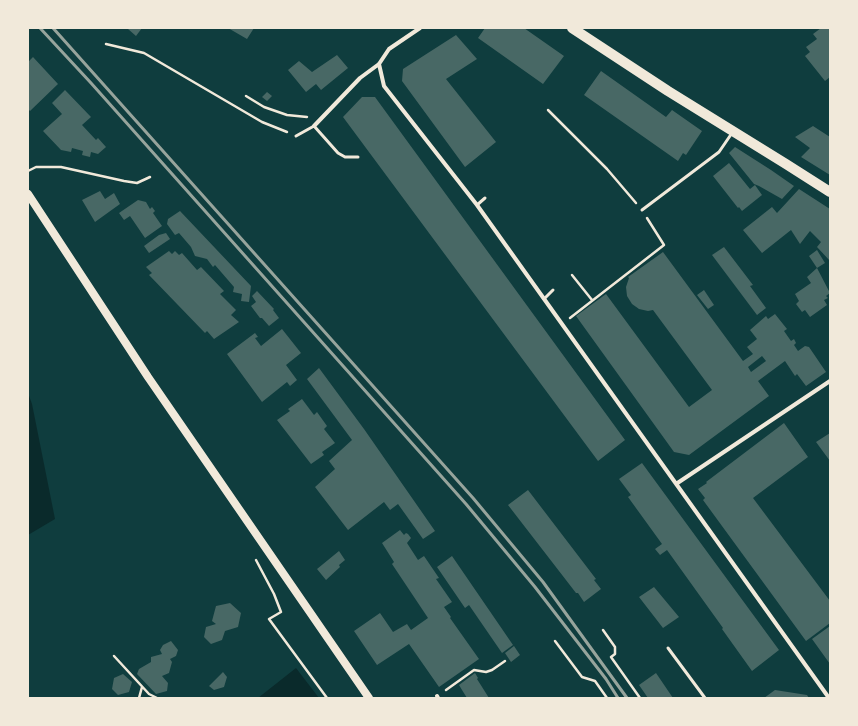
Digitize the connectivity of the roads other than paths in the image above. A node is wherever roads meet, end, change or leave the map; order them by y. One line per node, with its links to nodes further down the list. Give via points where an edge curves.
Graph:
1 (420, 28): 3 (street, via 389,49)
2 (572, 28): 5 (main road)
3 (379, 64): 4 (street, via 360,78); 11 (street, via 384,86)
4 (314, 126): 6 (lane); 7 (lane, via 338,153 345,157)
5 (733, 131): 8 (main road); 12 (lane, via 719,152)
6 (296, 136)
7 (358, 157)
8 (830, 192)
9 (28, 194): 18 (main road, via 148,377)
10 (485, 198): 11 (lane)
11 (477, 206): 14 (street)
12 (642, 210)
13 (553, 290): 14 (lane)
14 (544, 299): 16 (street)
15 (830, 381): 16 (street)
16 (676, 484): 20 (street)
17 (668, 648): 19 (lane)
18 (369, 698)
19 (705, 698)
20 (829, 698)

